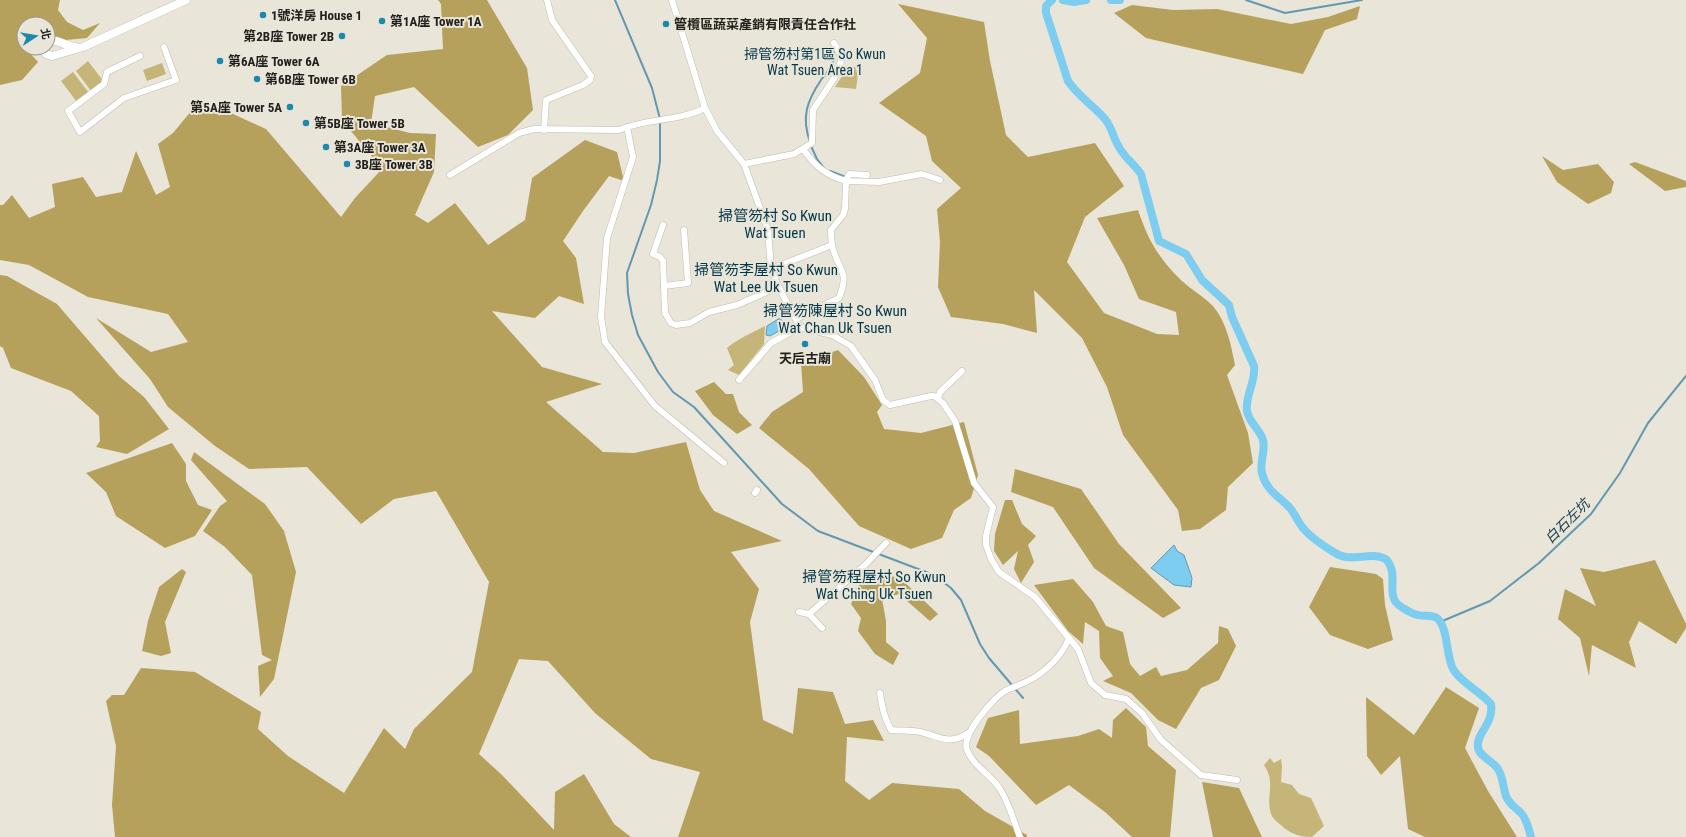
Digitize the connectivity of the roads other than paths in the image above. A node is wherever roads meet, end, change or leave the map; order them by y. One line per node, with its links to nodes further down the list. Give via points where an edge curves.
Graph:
1 (186, 0): 6 (street)
2 (547, 0): 12 (street, via 552,20 591,76 583,85 546,100)
3 (672, 0): 10 (street)
4 (56, 41): 6 (street, via 68,46)
5 (834, 43): 13 (street, via 841,61 835,77 813,110 810,144)
6 (83, 47): 8 (street)
7 (164, 47): 9 (street, via 176,80 124,98 80,132 68,111 104,84 107,72)
8 (56, 55)
9 (140, 56)
10 (704, 108): 11 (street, via 692,115); 14 (street, via 717,132)
11 (627, 127): 12 (street, via 619,130); 30 (street, via 633,157 607,238 601,317 605,342 655,406)
12 (544, 130): 15 (street, via 534,129 519,133)
13 (803, 149): 14 (street, via 794,154); 17 (street, via 824,172)
14 (744, 164): 22 (street, via 768,230)
15 (450, 175)
16 (867, 175): 17 (street)
17 (847, 178): 18 (street, via 879,182 922,174); 21 (street, via 846,209 844,215 832,227)
18 (940, 180)
19 (663, 225): 23 (street, via 651,253 660,256 663,261)
20 (684, 230): 23 (street, via 688,283)
21 (832, 245): 22 (street); 25 (street, via 845,279 839,298)
22 (771, 269): 24 (street)
23 (664, 286): 24 (street, via 665,313 671,323 676,325 690,323 709,312 737,305)
24 (778, 287): 25 (street)
25 (796, 319): 26 (street)
26 (800, 327): 28 (street, via 770,343); 29 (street, via 832,335 850,346 869,370 886,404 931,396)
27 (962, 371): 29 (street, via 940,392)
28 (739, 380)
29 (938, 398): 35 (street, via 955,421 974,483 993,507 986,536 991,559 999,572 1035,597)
30 (724, 463)
31 (884, 545): 33 (street)
32 (799, 612): 33 (street)
33 (809, 614): 34 (street)
34 (822, 628)
35 (1069, 638): 37 (street, via 1048,668 1037,677 1004,691); 38 (street, via 1078,649 1091,683 1099,691 1105,695 1126,699 1142,713 1161,740 1201,775)
36 (880, 693): 37 (street, via 885,720 891,730 918,731 947,741 960,739)
37 (968, 733): 39 (street, via 966,748 976,765 1000,789)
38 (1237, 780)
39 (1020, 837)

